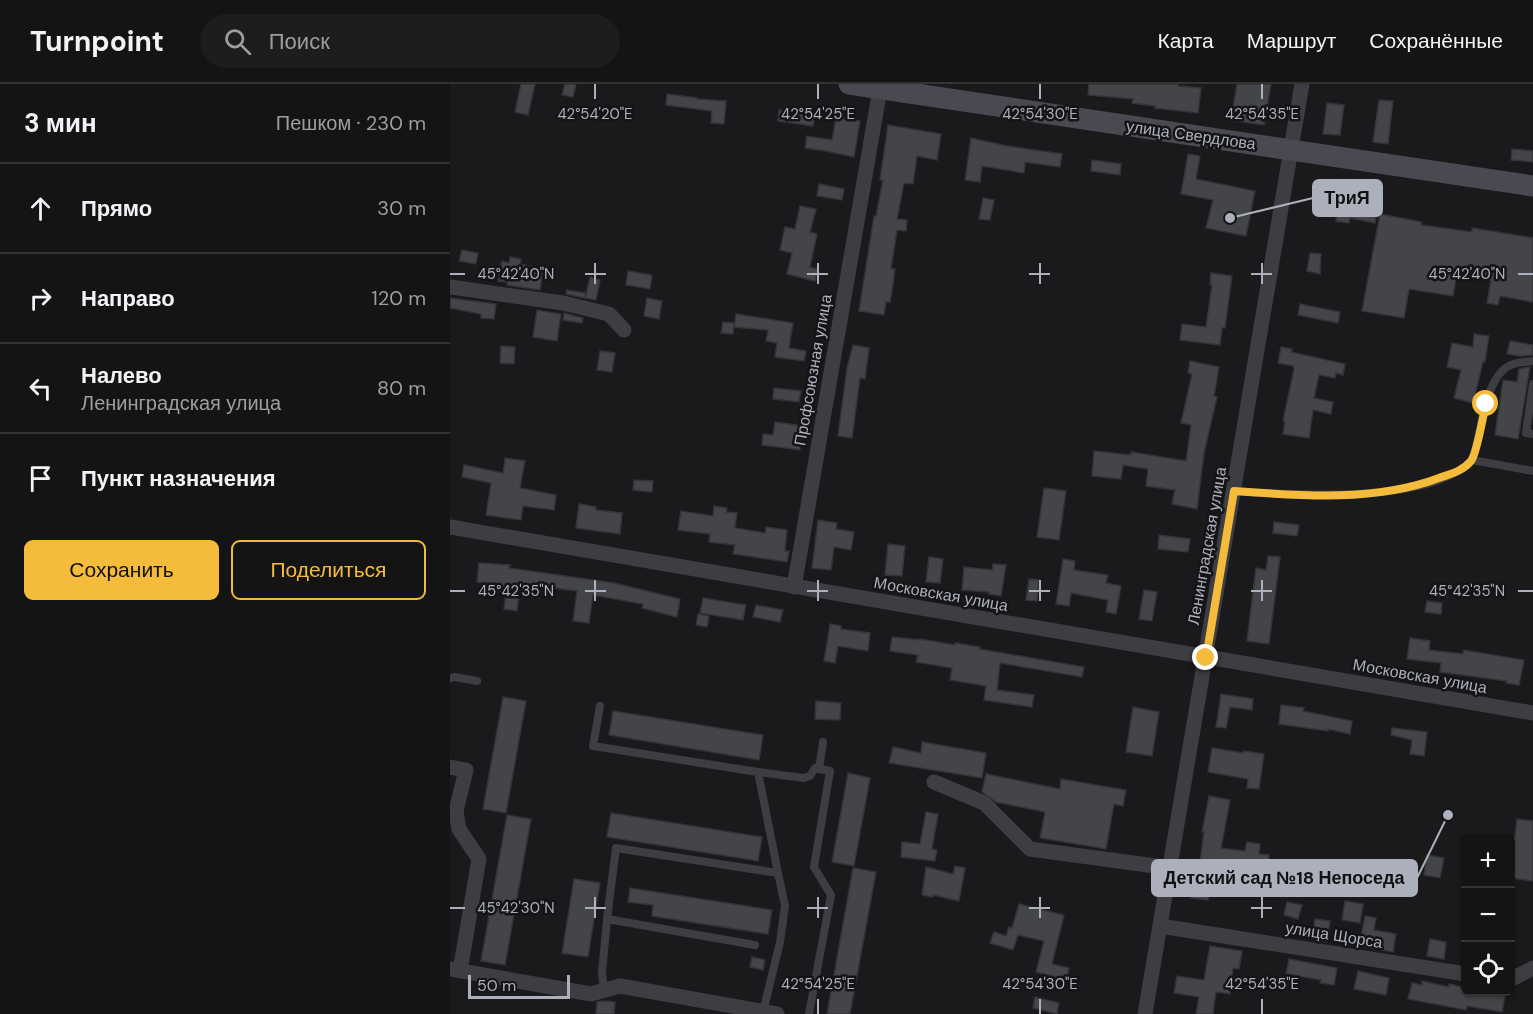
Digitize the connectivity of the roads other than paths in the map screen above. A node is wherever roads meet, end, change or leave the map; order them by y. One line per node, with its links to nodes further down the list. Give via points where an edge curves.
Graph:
1 (849, 84): 3 (street, улица Свердлова)
2 (1302, 84): 4 (street, Ленинградская улица)
3 (880, 89): 4 (street, улица Свердлова); 15 (street, Профсоюзная улица)
4 (1291, 150): 5 (street, улица Свердлова); 13 (street, Ленинградская улица)
5 (1533, 186)
6 (450, 287): 7 (street, via 563,303 609,314)
7 (624, 330)
8 (1533, 361): 11 (lane, via 1510,365 1497,376)
9 (1533, 384): 10 (lane, via 1526,433)
10 (1533, 434)
11 (1472, 460): 12 (lane); 13 (lane, via 1458,471 1417,486 1363,494)
12 (1533, 471)
13 (1234, 491): 16 (street, Ленинградская улица)
14 (450, 527): 15 (street, Московская улица)
15 (794, 587): 16 (street, Московская улица)
16 (1206, 658): 20 (street, Московская улица); 27 (street, Ленинградская улица)
17 (450, 678): 18 (lane)
18 (477, 681)
19 (600, 706): 24 (lane, via 593,746)
20 (1533, 713)
21 (823, 742): 23 (lane)
22 (450, 767): 26 (street, via 466,770)
23 (819, 768): 24 (lane, via 804,778); 38 (lane, via 830,771 814,867 831,895)
24 (759, 772): 28 (lane)
25 (934, 782): 27 (street, via 984,803 1030,849)
26 (455, 829): 33 (street, via 479,859)
27 (1170, 868): 30 (street, Ленинградская улица)
28 (777, 873): 29 (lane, via 616,848); 37 (lane, via 785,906)
29 (607, 919): 31 (lane); 36 (lane)
30 (1160, 926): 34 (street, улица Щорса); 39 (street, Ленинградская улица)
31 (755, 945)
32 (1533, 968): 35 (street)
33 (455, 970): 36 (street, via 591,994)
34 (1461, 973)
35 (1515, 977)
36 (604, 990): 37 (street, via 621,986)
37 (770, 1013)
38 (809, 1014)
39 (1145, 1014)

